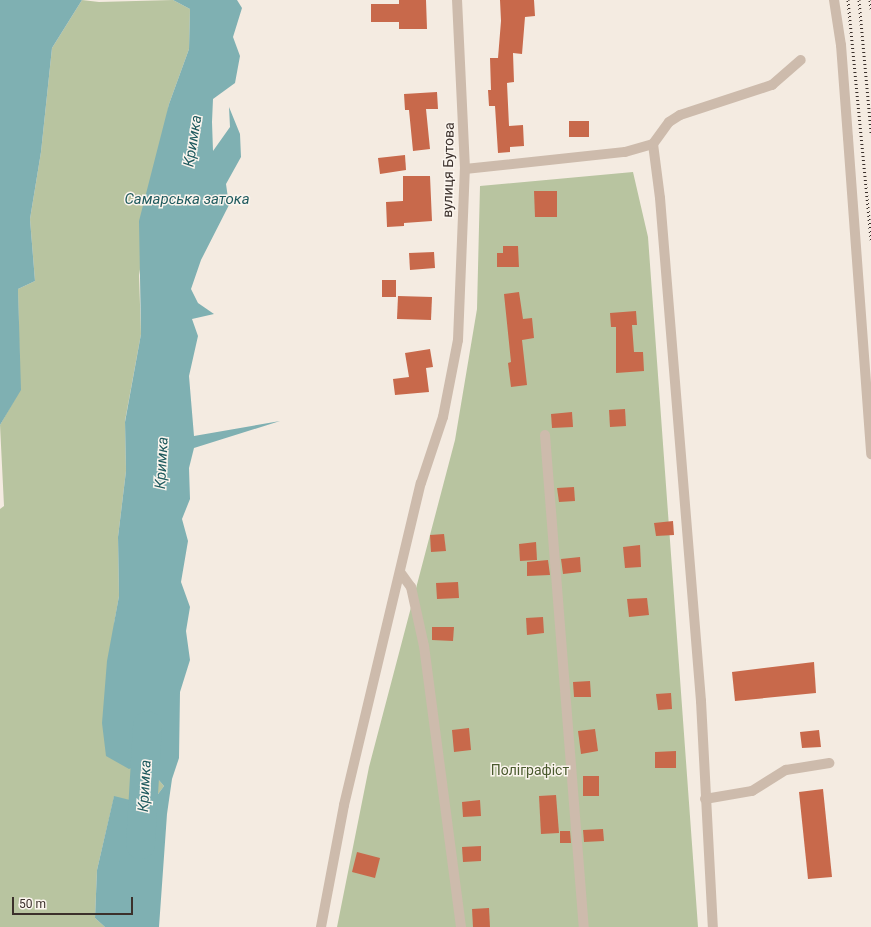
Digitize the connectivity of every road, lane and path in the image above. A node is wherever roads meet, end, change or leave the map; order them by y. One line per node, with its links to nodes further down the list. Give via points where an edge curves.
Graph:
1 (457, 0): 5 (street, вулиця Бутова)
2 (834, 0): 7 (street, via 848,130)
3 (801, 60): 4 (street, via 772,85 680,115 669,122)
4 (653, 144): 5 (street, via 624,152); 10 (street, via 660,198 701,701)
5 (465, 170): 8 (street, вулиця Бутова, via 458,340 443,417 421,483)
6 (545, 435): 13 (street)
7 (871, 454)
8 (400, 572): 11 (street, вулиця Бутова, via 344,805); 12 (street, via 411,587 424,646)
9 (829, 763): 10 (street, via 786,770 752,791)
10 (705, 799): 14 (street)
11 (321, 927)
12 (461, 927)
13 (584, 927)
14 (713, 927)

